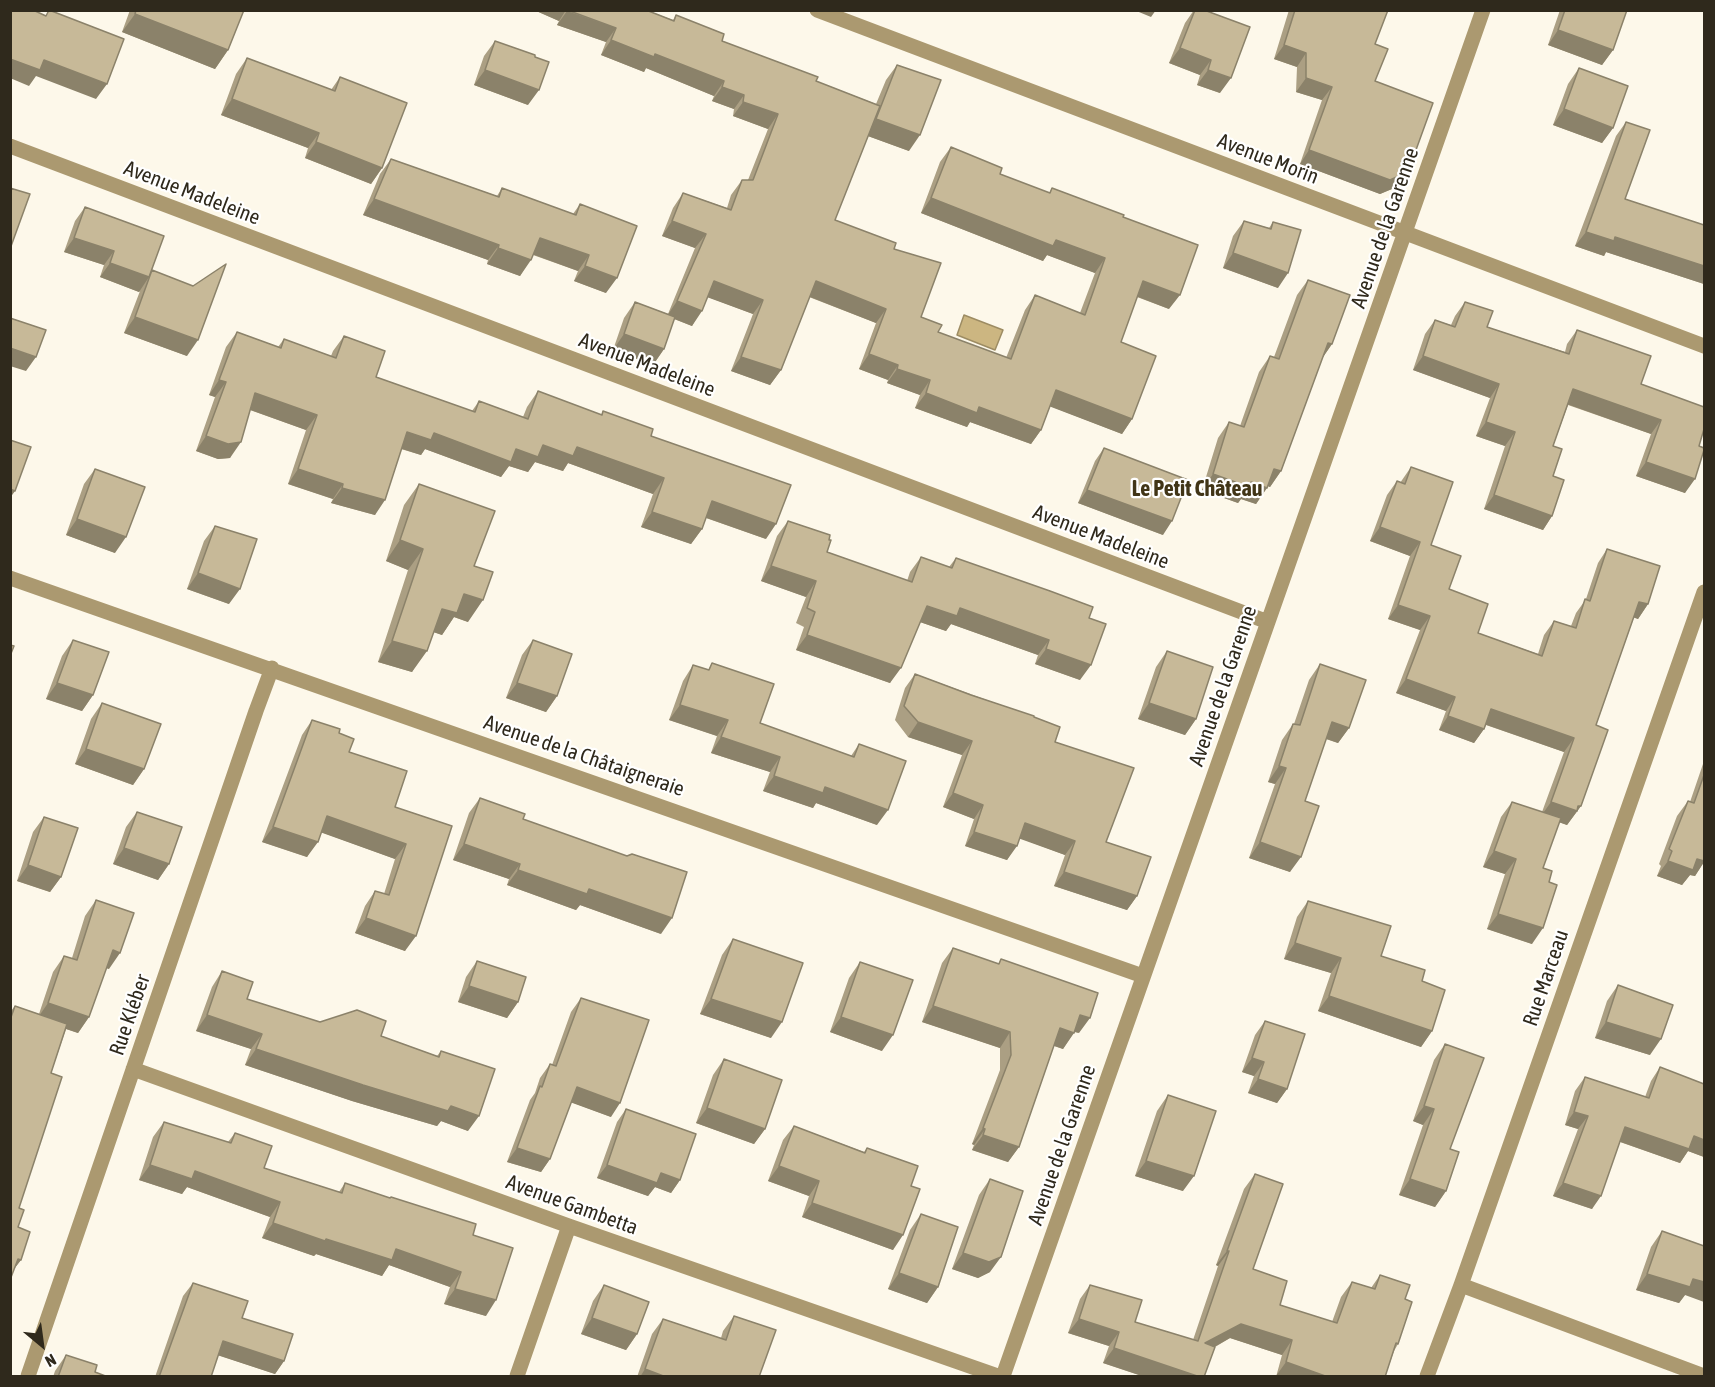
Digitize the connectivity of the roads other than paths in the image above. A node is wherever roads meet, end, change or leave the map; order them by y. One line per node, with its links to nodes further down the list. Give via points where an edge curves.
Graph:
1 (817, 10): 4 (street, Avenue Morin)
2 (1483, 10): 4 (street, Avenue de la Garenne)
3 (10, 147): 8 (street, Avenue Madeleine)
4 (1405, 234): 5 (street, Avenue Morin); 8 (street, Avenue de la Garenne)
5 (1704, 346)
6 (10, 578): 9 (street, Avenue de la Châtaigneraie)
7 (1704, 592): 13 (street, Rue Marceau)
8 (1268, 622): 10 (street, Avenue de la Garenne)
9 (272, 668): 10 (street, Avenue de la Châtaigneraie); 11 (street, Rue Kléber)
10 (1143, 976): 18 (street, Avenue de la Garenne)
11 (133, 1069): 12 (street, Avenue Gambetta); 15 (street, Rue Kléber)
12 (569, 1226): 16 (street); 17 (street, Avenue Gambetta)
13 (1461, 1285): 14 (street); 19 (street, Rue Marceau)
14 (1704, 1376)
15 (28, 1377)
16 (517, 1377)
17 (998, 1377)
18 (1004, 1377)
19 (1427, 1377)

